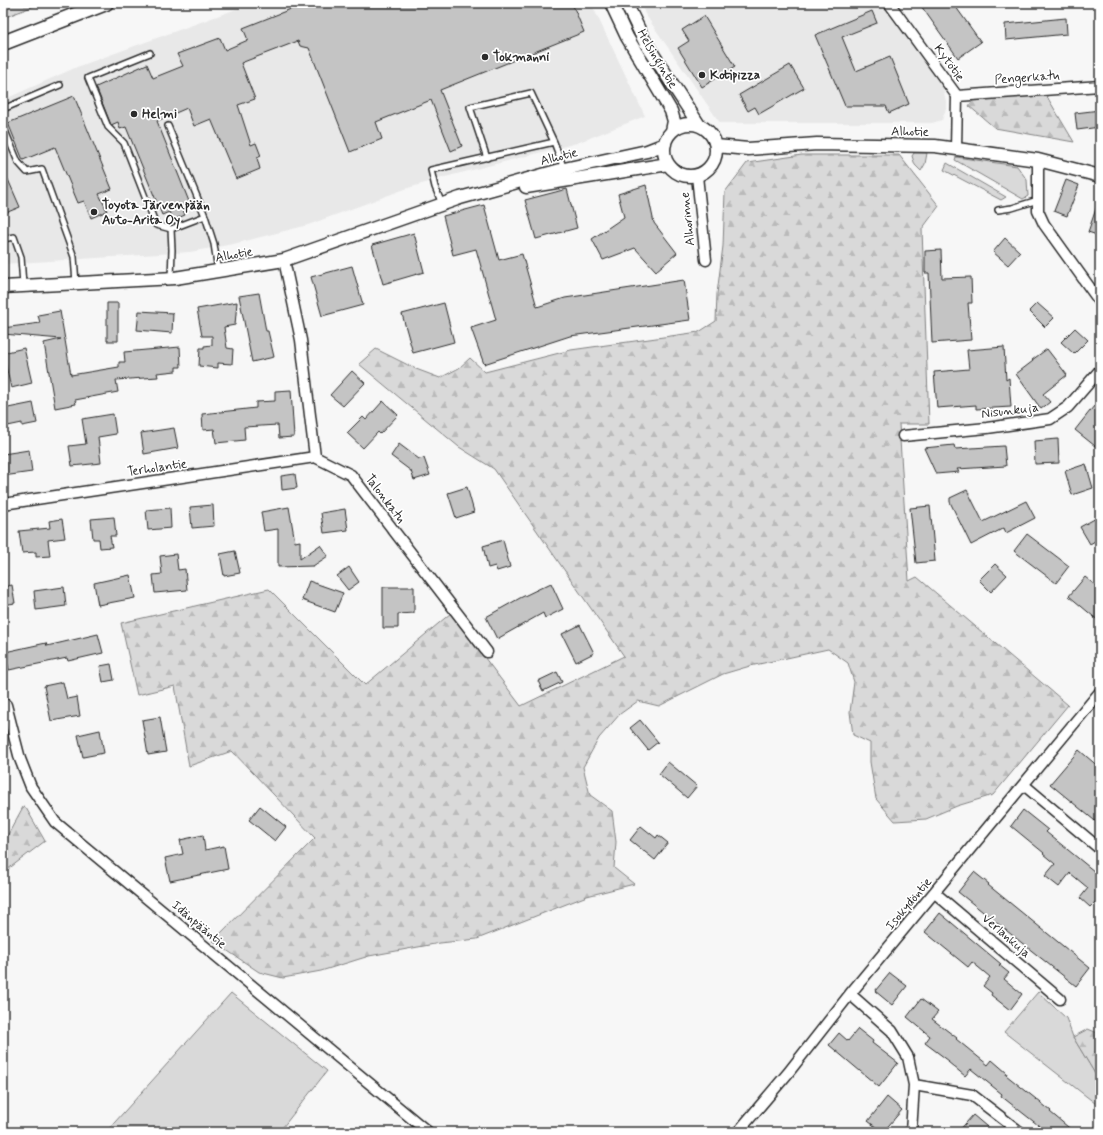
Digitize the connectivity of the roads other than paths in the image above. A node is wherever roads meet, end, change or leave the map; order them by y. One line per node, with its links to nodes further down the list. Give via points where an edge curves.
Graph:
1 (106, 3): 5 (main road)
2 (611, 3): 14 (street, Helsingintie, via 627,37 671,111 674,121)
3 (626, 3): 11 (street, Helsingintie, via 645,42)
4 (889, 3): 9 (street, Kytötie)
5 (3, 43)
6 (150, 53): 29 (lane, via 88,78 108,127 124,143 156,225)
7 (60, 86): 10 (lane)
8 (1100, 86): 9 (street, Pengerkatu)
9 (957, 96): 18 (street, Kytötie)
10 (3, 109)
11 (699, 125): 14 (street, via 680,126); 17 (street, via 708,130)
12 (3, 126): 35 (lane, via 18,162 27,172 42,169 74,257)
13 (168, 126): 28 (lane)
14 (672, 131): 16 (street)
15 (554, 142): 19 (lane); 19 (lane, via 531,93 470,107); 22 (lane)
16 (665, 144): 21 (street, via 664,154); 22 (street, Alhotie)
17 (716, 146): 18 (street, Alhotie, via 748,149 817,144 935,146); 23 (street, via 712,165)
18 (956, 149): 20 (street, Alhotie)
19 (487, 158): 26 (lane, via 432,170)
20 (1038, 160): 24 (street, Alhotie); 25 (street)
21 (668, 164): 22 (street, Alhotie); 23 (street, via 680,175)
22 (566, 174): 26 (street, Alhotie, via 460,198)
23 (697, 176): 32 (street, Alhorinne)
24 (1100, 176)
25 (1038, 200): 27 (lane); 38 (street, via 1038,211 1044,224)
26 (442, 205): 31 (street, Alhotie)
27 (998, 210)
28 (205, 216): 29 (lane); 33 (lane, via 214,244)
29 (171, 229): 34 (lane)
30 (3, 239): 36 (lane, via 14,237 21,257)
31 (284, 260): 33 (street, Alhotie); 41 (street, via 301,340)
32 (706, 260)
33 (218, 272): 34 (street, Alhotie)
34 (171, 278): 35 (street, Alhotie)
35 (76, 283): 36 (street, Alhotie)
36 (24, 286): 37 (street, Alhotie)
37 (3, 287)
38 (1100, 302)
39 (1100, 370): 40 (street, Nisunkuja, via 1068,407 1050,419)
40 (903, 436)
41 (315, 458): 42 (street, Terholantie); 43 (street, Talonkatu, via 351,475)
42 (3, 504)
43 (487, 652)
44 (1100, 692): 46 (street, Isokydöntie)
45 (3, 703): 52 (street, Idänpääntie, via 6,705 20,759 31,787 55,822)
46 (1024, 785): 47 (street); 48 (street, Isokydöntie)
47 (1100, 849)
48 (935, 893): 49 (street, Isokydöntie); 50 (street, Verlankuja)
49 (850, 994): 51 (street, via 892,1031 908,1057); 53 (street, Isokydöntie)
50 (1060, 999)
51 (914, 1085): 54 (street); 55 (street, via 972,1095)
52 (428, 1132)
53 (738, 1132)
54 (911, 1132)
55 (1020, 1132)

